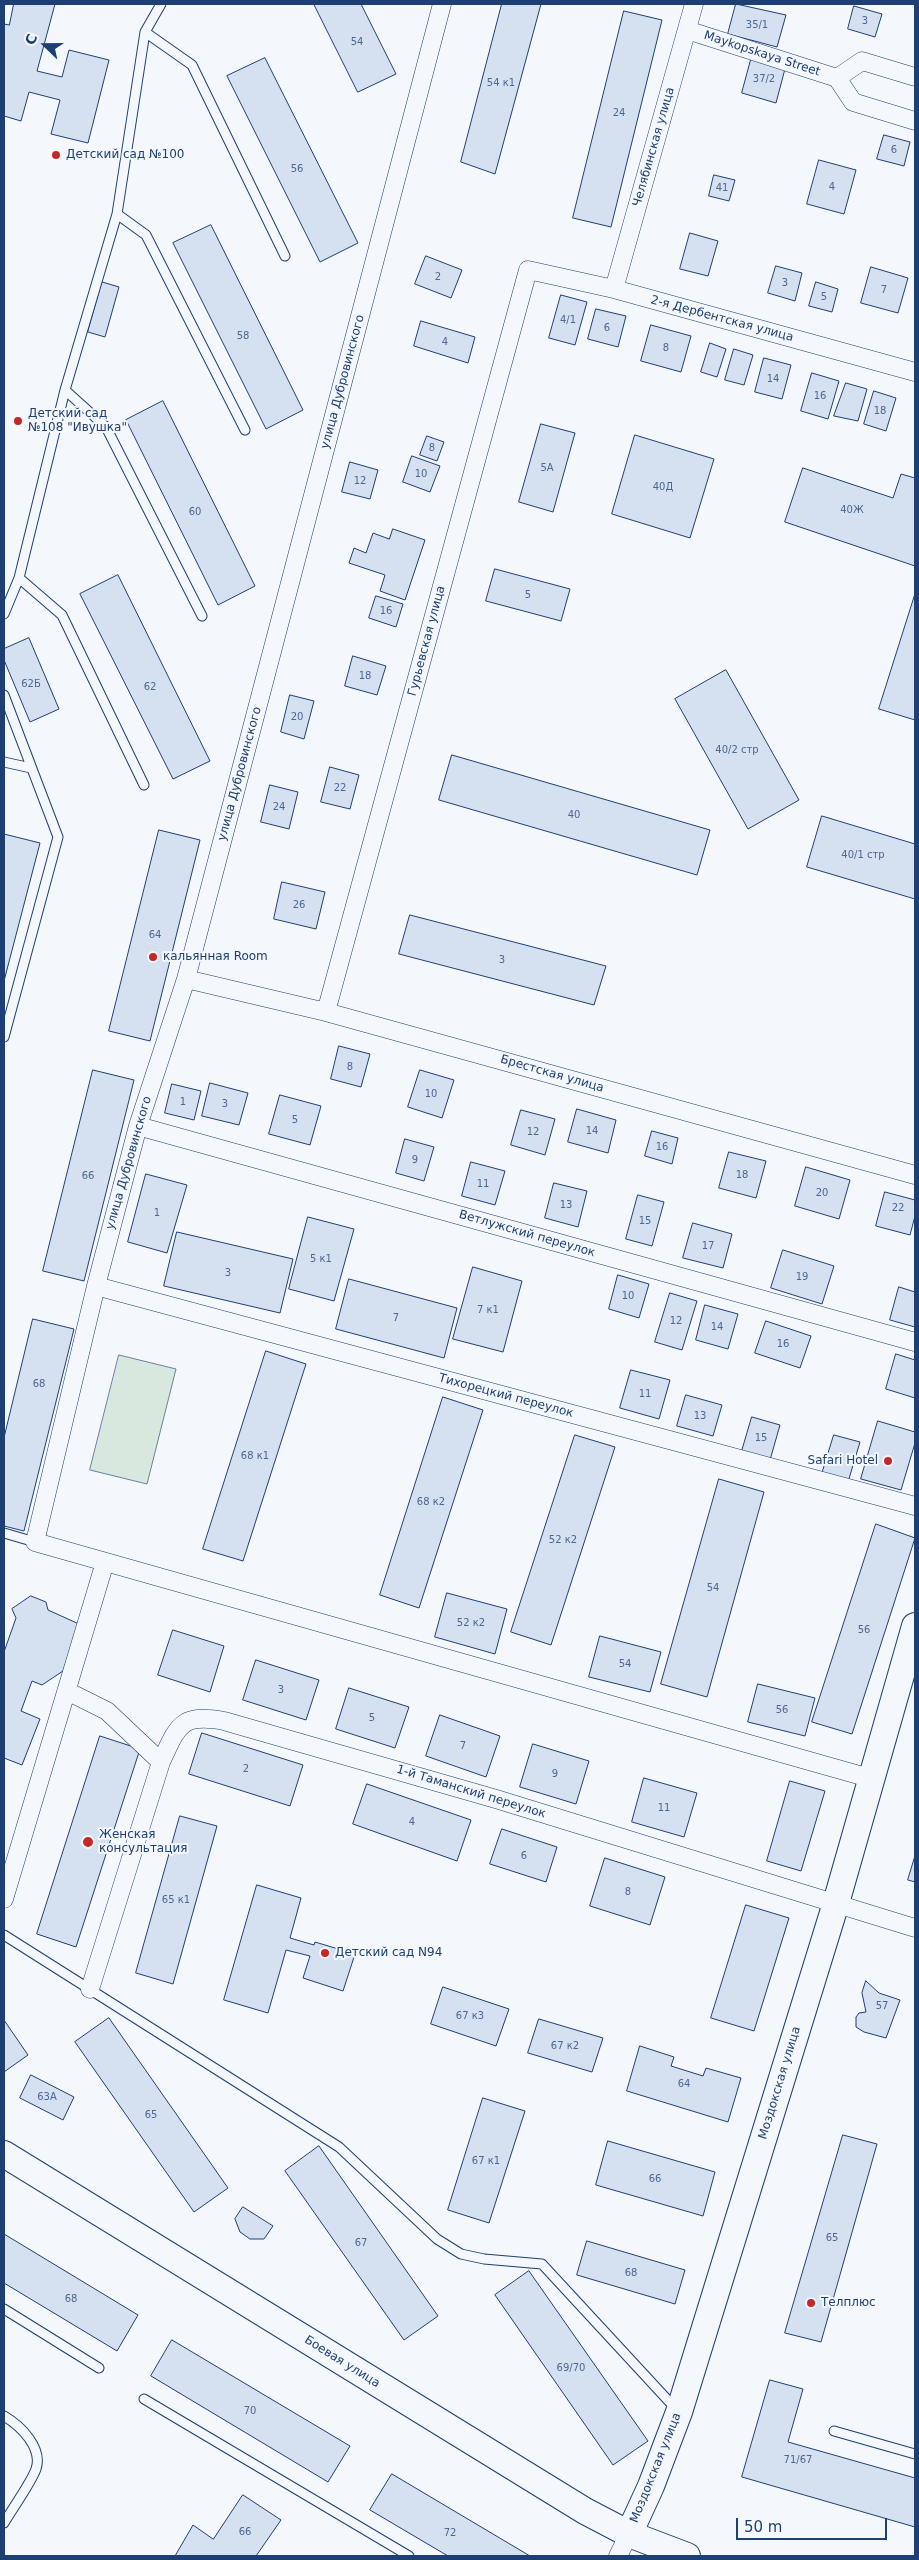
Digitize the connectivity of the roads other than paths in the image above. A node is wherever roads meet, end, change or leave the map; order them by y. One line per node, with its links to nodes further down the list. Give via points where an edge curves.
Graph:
1 (160, 4): 5 (lane)
2 (442, 4): 23 (street, улица Дубровинского)
3 (694, 4): 4 (street, Челябинская улица)
4 (688, 30): 7 (street, Maykopskaya Street); 12 (street, Челябинская улица)
5 (145, 32): 9 (lane); 10 (lane, via 192,65)
6 (915, 77): 7 (street, Maykopskaya Street, via 862,62)
7 (837, 78): 8 (street, Maykopskaya Street, via 853,102)
8 (915, 121)
9 (116, 214): 14 (lane); 15 (lane, via 146,235)
10 (285, 256)
11 (528, 270): 12 (street, 2-я Дербентская улица); 24 (street, Гурьевская улица)
12 (614, 289): 13 (street, 2-я Дербентская улица)
13 (915, 372)
14 (65, 390): 16 (lane); 18 (lane, via 106,428)
15 (245, 430)
16 (18, 578): 17 (lane); 22 (lane, via 62,615)
17 (4, 614)
18 (202, 616)
19 (4, 695): 21 (lane)
20 (4, 762): 21 (lane)
21 (31, 768): 25 (lane, via 58,837)
22 (144, 785)
23 (186, 979): 24 (street, Брестская улица); 26 (street, улица Дубровинского)
24 (326, 1012): 27 (street, Брестская улица)
25 (4, 1037)
26 (138, 1126): 28 (street, улица Дубровинского); 29 (street, Ветлужский переулок)
27 (915, 1175)
28 (96, 1286): 30 (street, Тихорецкий переулок); 32 (street, улица Дубровинского)
29 (915, 1342)
30 (915, 1506)
31 (4, 1534): 32 (lane)
32 (35, 1542): 33 (street)
33 (105, 1562): 35 (street); 37 (street)
34 (915, 1626): 37 (main road, Моздокская улица)
35 (67, 1691): 36 (street, via 107,1711); 38 (street)
36 (161, 1762): 39 (street, 1-й Таманский переулок, via 175,1732 188,1721 202,1717 224,1721 496,1799); 42 (street, 1-й Таманский переулок)
37 (873, 1779): 39 (main road, Моздокская улица)
38 (4, 1899)
39 (836, 1903): 40 (street, 1-й Таманский переулок); 47 (main road, Моздокская улица)
40 (915, 1928)
41 (4, 1935): 42 (lane)
42 (90, 1989): 47 (lane, via 339,2147 437,2239 461,2254 542,2264)
43 (4, 2154): 52 (main road, Боевая улица, via 585,2512)
44 (4, 2309): 45 (lane)
45 (99, 2368)
46 (144, 2399): 53 (lane)
47 (679, 2412): 52 (main road, Моздокская улица, via 651,2486)
48 (4, 2416): 51 (lane, via 30,2440 36,2456 36,2469)
49 (834, 2431): 50 (lane)
50 (915, 2454)
51 (4, 2523)
52 (623, 2545): 54 (main road, Боевая улица)
53 (409, 2556)
54 (686, 2556)

